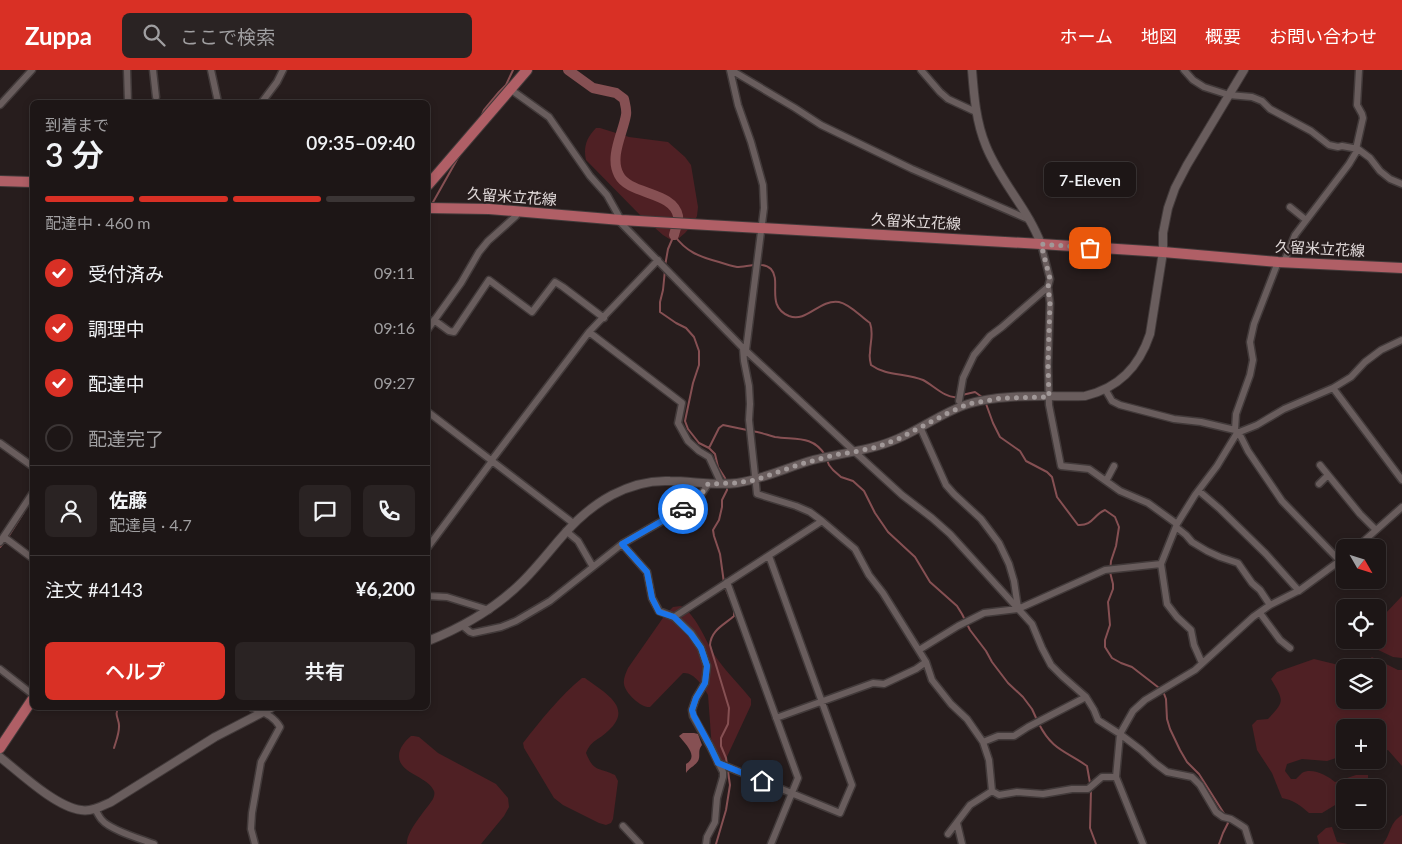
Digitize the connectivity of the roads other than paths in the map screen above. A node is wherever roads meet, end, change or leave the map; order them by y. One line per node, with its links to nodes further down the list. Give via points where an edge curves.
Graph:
1 (32, 70): 19 (street)
2 (127, 70): 16 (street)
3 (153, 70): 15 (street)
4 (211, 70): 17 (street)
5 (283, 70): 18 (street)
6 (527, 70): 13 (main road)
7 (730, 70): 30 (street, via 830,130); 32 (street, via 763,185 764,208)
8 (921, 70): 20 (street, via 948,99)
9 (972, 70): 20 (street)
10 (1184, 70): 14 (street, via 1204,87)
11 (1244, 70): 14 (street)
12 (1359, 70): 21 (street, via 1357,105 1363,118)
13 (510, 89): 24 (main road); 29 (street, via 549,117 607,195)
14 (1229, 95): 21 (street, via 1262,101 1330,145); 34 (street, via 1175,188 1163,233)
15 (156, 97)
16 (128, 100)
17 (218, 100)
18 (264, 100)
19 (0, 105)
20 (976, 112): 30 (street, via 986,146)
21 (1357, 149): 25 (street, via 1390,179); 31 (street)
22 (0, 180): 23 (main road)
23 (30, 182)
24 (430, 182)
25 (1402, 184)
26 (1290, 207): 31 (street)
27 (430, 208): 28 (main road, 久留米立花線)
28 (518, 211): 29 (main road, 久留米立花線); 40 (street, via 488,240)
29 (621, 220): 32 (main road, 久留米立花線); 35 (street)
30 (1030, 220): 33 (street)
31 (1306, 220): 36 (street)
32 (760, 229): 33 (main road, 久留米立花線); 44 (street)
33 (1041, 244): 34 (main road, 久留米立花線); 38 (street, via 1050,279)
34 (1163, 252): 36 (main road, 久留米立花線); 46 (street, via 1146,346 1131,370)
35 (658, 260): 39 (street); 44 (street)
36 (1281, 262): 37 (main road, 久留米立花線); 51 (street, via 1254,324 1250,342 1253,360 1236,414)
37 (1402, 268)
38 (1048, 287): 47 (street); 48 (street, via 990,336 974,355 963,378)
39 (604, 318): 40 (street, via 555,282 532,312 489,280 454,332); 42 (street)
40 (434, 320): 41 (street)
41 (430, 326)
42 (589, 332): 54 (street); 62 (street, via 682,403 678,423 688,441 708,457)
43 (1402, 340): 45 (street, via 1381,350 1351,377)
44 (745, 349): 53 (street); 59 (street)
45 (1333, 388): 51 (street, via 1284,409 1257,425); 60 (street)
46 (1105, 389): 47 (street, via 1085,396); 51 (street, via 1112,401 1120,405)
47 (1049, 397): 50 (street, via 1002,398 968,404); 61 (street, via 1061,466 1089,469)
48 (959, 401)
49 (430, 414): 54 (street)
50 (920, 427): 53 (street, via 877,447); 87 (street, via 946,485 981,519 999,543 1014,581)
51 (1236, 431): 65 (street); 77 (street, via 1282,501)
52 (0, 443): 55 (street)
53 (854, 452): 59 (street, via 801,464); 87 (street, via 950,534)
54 (492, 461): 69 (street); 75 (street)
55 (30, 465)
56 (1320, 465): 58 (street)
57 (1114, 466): 61 (street)
58 (1328, 475): 64 (street); 71 (street)
59 (755, 480): 62 (street); 68 (street, via 757,494 796,506)
60 (1402, 480)
61 (1106, 481): 70 (street, via 1148,503)
62 (724, 483): 63 (street)
63 (708, 484): 69 (street, via 668,481 635,485 591,507); 76 (street, via 697,501)
64 (1318, 484)
65 (1199, 490): 70 (street); 84 (street, via 1266,554)
66 (30, 497): 73 (street)
67 (1402, 507): 71 (street)
68 (822, 521): 78 (street); 94 (street, via 855,549)
69 (573, 523): 72 (street)
70 (1176, 525): 81 (street); 86 (street, via 1206,551 1238,563)
71 (1376, 530): 74 (street)
72 (566, 531): 82 (street, via 578,541); 88 (street, via 523,581)
73 (2, 539): 79 (street)
74 (1366, 539)
75 (430, 544)
76 (622, 544): 82 (street); 90 (street, via 647,572 652,598 659,612)
77 (1336, 553)
78 (769, 556): 83 (street); 100 (street)
79 (30, 557)
80 (1336, 563): 84 (street)
81 (1161, 564): 87 (street, via 1105,570); 96 (street, via 1167,604 1191,630)
82 (593, 567): 91 (street, via 550,601 516,621 473,633)
83 (727, 582): 90 (street); 105 (street)
84 (1299, 591): 86 (street)
85 (430, 596): 88 (street, via 447,597)
86 (1270, 606): 89 (street)
87 (1018, 609): 94 (street, via 984,613); 99 (street, via 1032,624 1051,664)
88 (489, 610): 91 (street)
89 (1260, 613): 93 (street); 96 (street)
90 (674, 617): 110 (street, via 701,648 707,666 705,683 692,710)
91 (463, 626): 92 (street)
92 (430, 640)
93 (1290, 648)
94 (919, 650): 95 (street)
95 (926, 662): 100 (street, via 884,684 873,683); 107 (street, via 932,680)
96 (1202, 663): 106 (street, via 1145,700 1133,711)
97 (0, 669): 98 (street)
98 (30, 692)
99 (1086, 697): 106 (street, via 1098,720); 107 (street, via 1014,736 998,736)
100 (822, 701): 105 (street); 113 (street, via 852,785 840,813)
101 (30, 703): 108 (main road)
102 (259, 710): 104 (street)
103 (265, 710): 104 (street)
104 (262, 711): 114 (street); 119 (street, via 280,727 261,762 252,813)
105 (776, 718): 113 (street, via 798,778)
106 (1120, 734): 111 (street); 125 (street, via 1167,772 1192,777 1216,812 1245,828)
107 (983, 742): 112 (street)
108 (0, 748)
109 (0, 757): 114 (street, via 65,805 82,810)
110 (718, 763): 113 (street); 121 (street, via 723,777 715,822)
111 (1116, 777): 112 (street, via 1102,777 1088,789 999,795); 124 (street)
112 (992, 791): 115 (street, via 970,805)
113 (792, 793): 122 (street)
114 (96, 809): 118 (street, via 102,821 110,826)
115 (957, 823): 117 (street); 123 (street)
116 (623, 826): 120 (street)
117 (948, 834)
118 (154, 844)
119 (254, 844)
120 (640, 844)
121 (706, 844)
122 (770, 844)
123 (962, 844)
124 (1143, 844)
125 (1250, 844)

